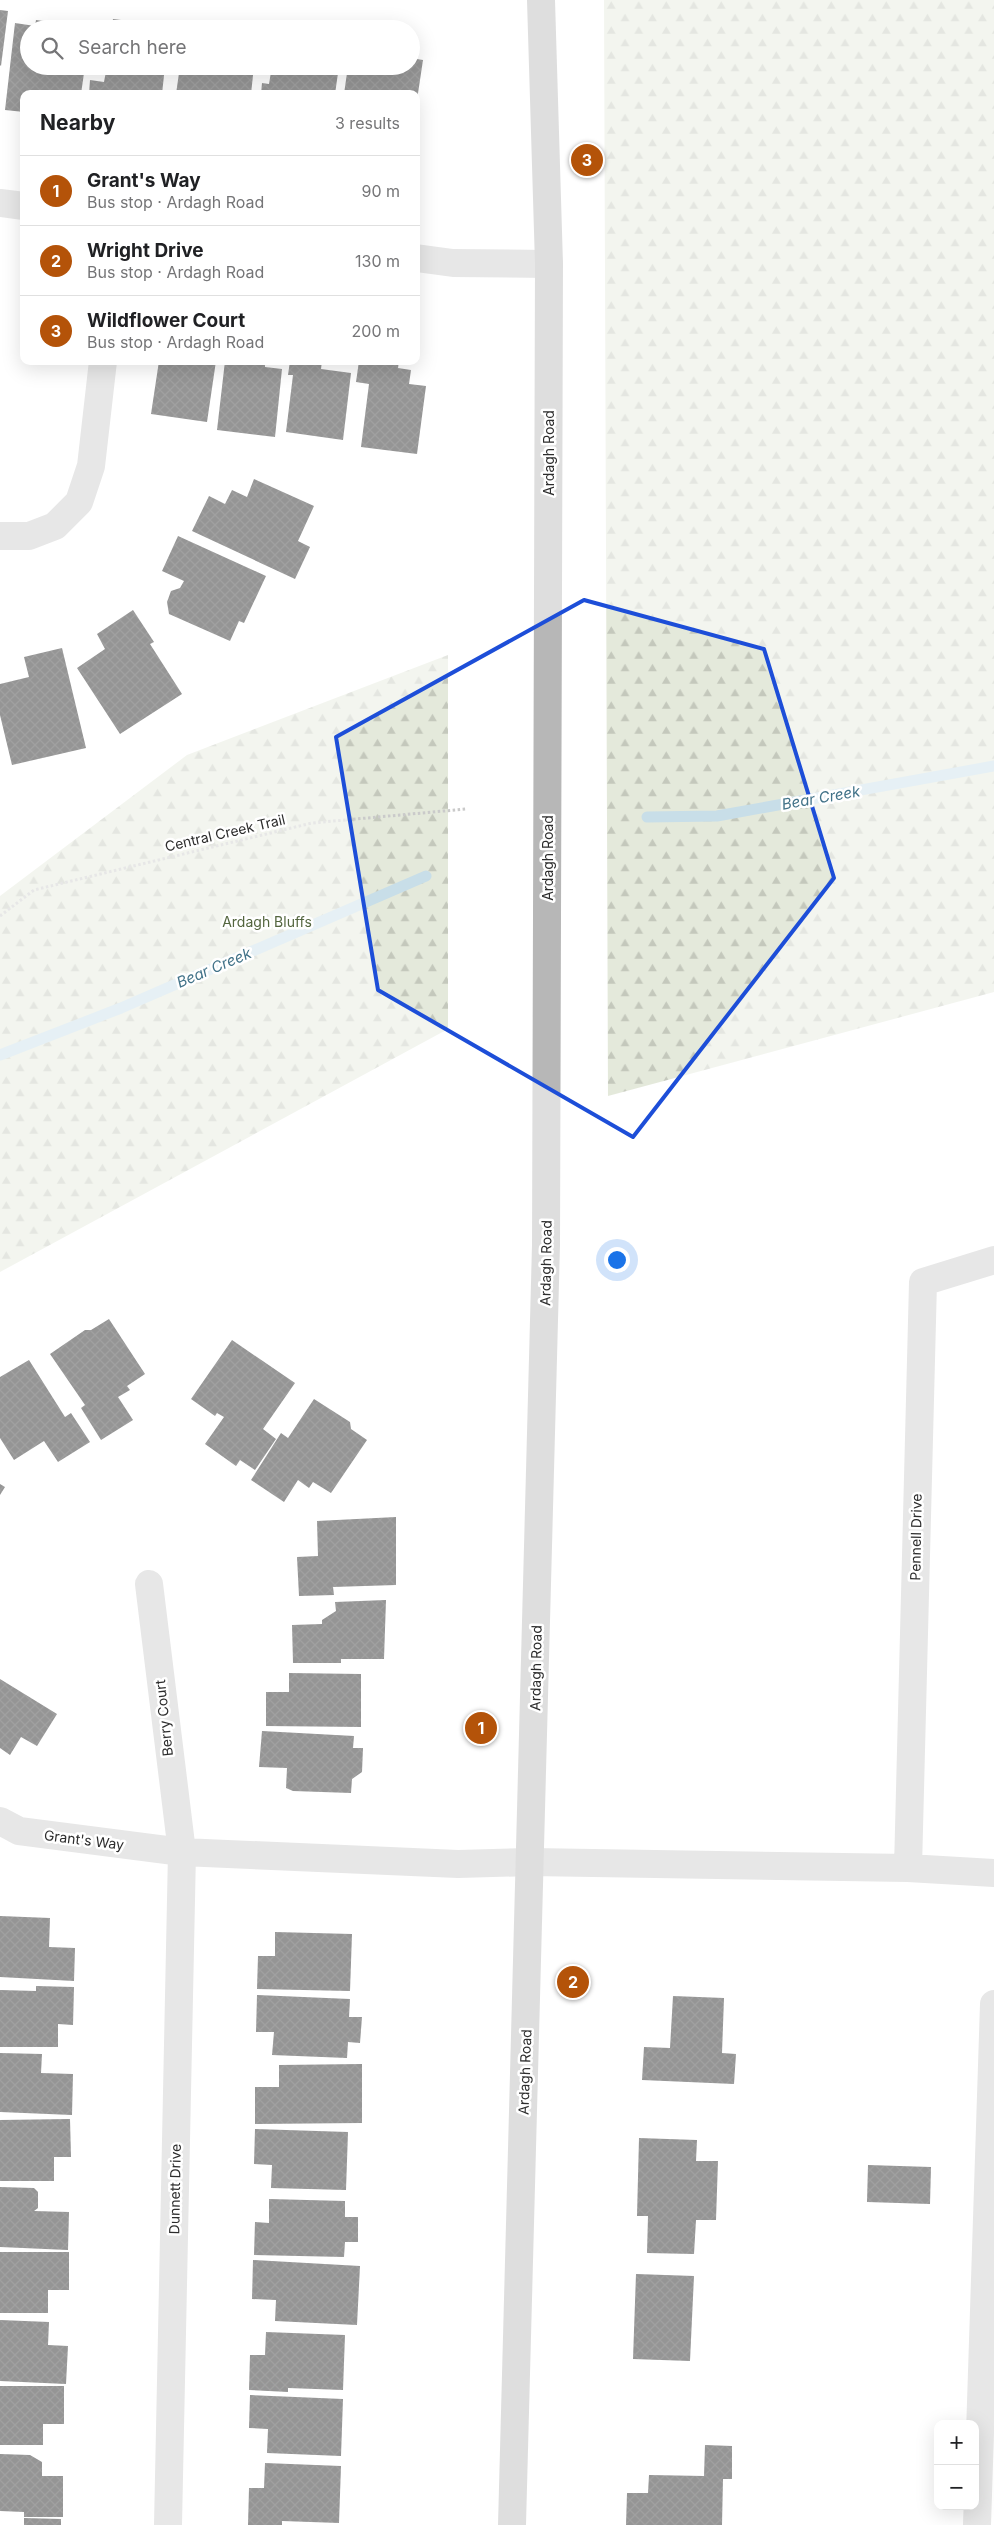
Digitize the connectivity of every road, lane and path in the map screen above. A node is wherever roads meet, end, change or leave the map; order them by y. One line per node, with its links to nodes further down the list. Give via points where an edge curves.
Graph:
1 (541, 0): 5 (street, Ardagh Road)
2 (0, 203): 3 (street)
3 (20, 206)
4 (420, 259): 5 (street, via 453,263)
5 (549, 264): 14 (street, Ardagh Road, via 546,1245)
6 (103, 365): 7 (street, via 91,466 78,502 55,526 29,536)
7 (0, 536)
8 (466, 809): 9 (path, Central Creek Trail, via 312,823 34,890)
9 (0, 916)
10 (994, 1260): 15 (street, Pennell Drive, via 923,1282)
11 (149, 1584): 13 (street, Berry Court)
12 (0, 1820): 13 (street, Grant's Way, via 19,1831)
13 (182, 1852): 14 (street, Grant's Way, via 458,1864); 18 (street, Dunnett Drive)
14 (531, 1862): 15 (street, Grant's Way); 19 (street, Ardagh Road)
15 (908, 1868): 16 (street, Grant's Way)
16 (994, 1873)
17 (994, 2004): 20 (street)
18 (168, 2525)
19 (512, 2525)
20 (977, 2525)

